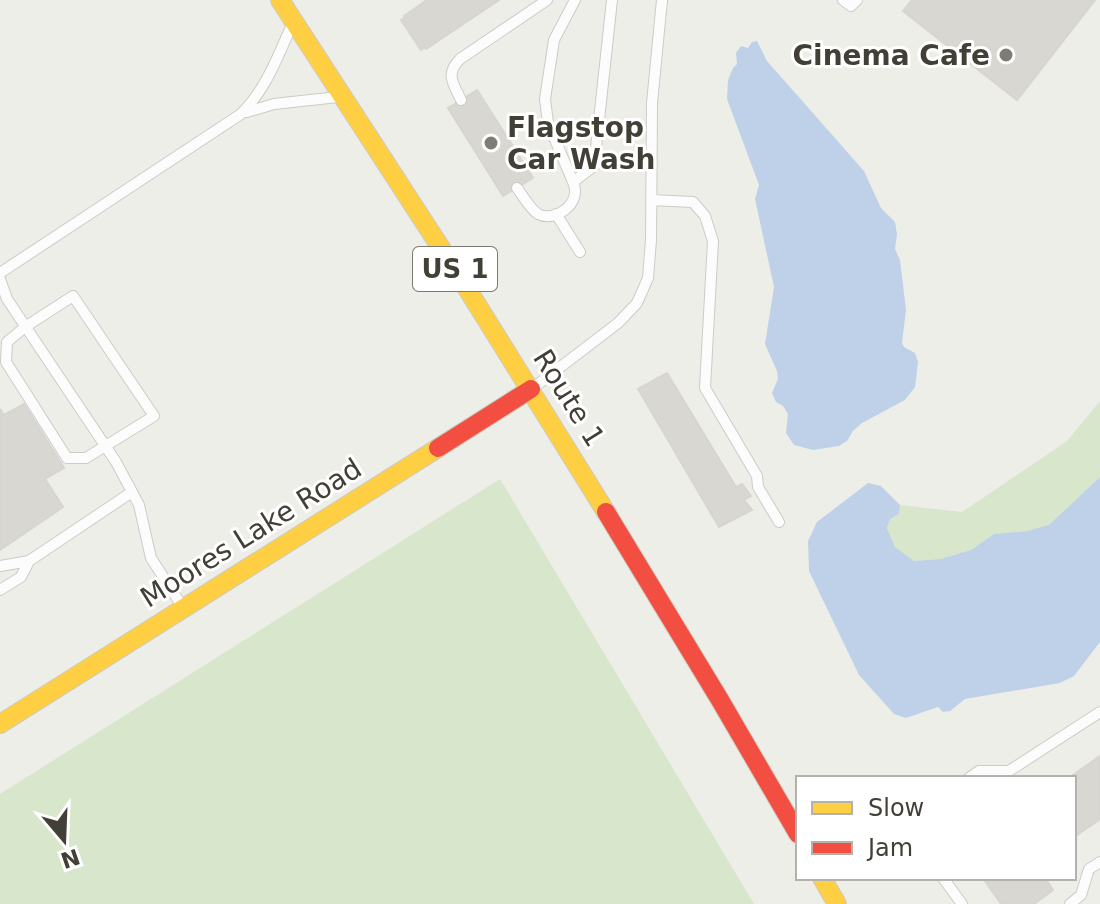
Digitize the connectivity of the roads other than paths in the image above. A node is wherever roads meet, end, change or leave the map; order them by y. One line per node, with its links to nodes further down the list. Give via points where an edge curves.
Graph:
1 (280, 0): 8 (main road, Route 1 / US 1)
2 (547, 0): 10 (lane, via 452,67 450,79)
3 (575, 0): 12 (lane, via 554,40 545,99 548,123)
4 (612, 0): 12 (lane, via 594,166)
5 (662, 0): 14 (lane, via 652,103)
6 (843, 0): 7 (lane, via 851,6)
7 (857, 0)
8 (294, 22): 9 (main road, Route 1 / US 1); 11 (lane, via 265,86)
9 (343, 96): 11 (lane, via 274,104); 19 (main road, Route 1 / US 1)
10 (461, 100)
11 (241, 114): 17 (lane)
12 (573, 182): 15 (lane, via 572,204)
13 (517, 188): 15 (lane, via 539,215)
14 (651, 200): 19 (lane, via 648,278 637,303); 22 (lane, via 693,202 705,216 713,241 705,388)
15 (556, 214): 16 (lane)
16 (580, 252)
17 (0, 276): 18 (lane)
18 (25, 327): 20 (lane); 20 (lane, via 7,342 6,362 67,458 86,458); 20 (lane, via 73,296 154,416)
19 (531, 389): 26 (main road, Moores Lake Road); 30 (main road, Route 1 / US 1)
20 (106, 446): 21 (lane)
21 (132, 492): 23 (lane); 26 (lane, via 151,558)
22 (779, 522)
23 (29, 561): 24 (lane); 25 (lane, via 21,577)
24 (0, 566)
25 (0, 590)
26 (184, 608): 28 (main road, Moores Lake Road)
27 (1100, 712): 29 (lane, via 1009,771 979,771)
28 (0, 724)
29 (972, 776)
30 (796, 831)
31 (1100, 862): 36 (lane, via 1089,869 1081,895)
32 (823, 880): 34 (main road)
33 (944, 880): 35 (lane)
34 (837, 904)
35 (962, 904)
36 (1070, 904)

